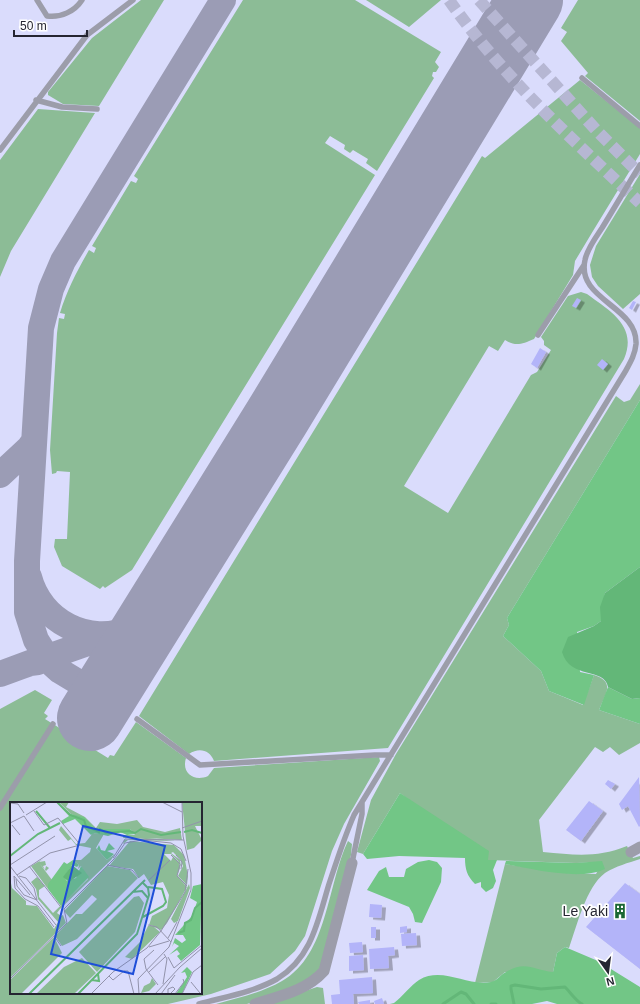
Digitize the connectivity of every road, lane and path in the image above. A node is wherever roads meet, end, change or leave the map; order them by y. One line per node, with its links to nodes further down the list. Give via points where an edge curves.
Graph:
1 (37, 0): 2 (lane, via 47,16 53,17 76,8)
2 (82, 0)
3 (133, 0): 5 (lane, via 87,35)
4 (582, 78): 7 (lane)
5 (36, 100): 6 (lane, via 62,107); 8 (lane)
6 (97, 109)
7 (640, 126)
8 (0, 150)
9 (640, 165): 10 (lane, via 594,241)
10 (584, 265): 11 (lane); 14 (lane, via 584,273 591,287 629,324 636,339 633,357)
11 (538, 335)
12 (137, 719): 14 (lane, via 200,765)
13 (53, 724): 16 (lane)
14 (391, 755): 15 (lane)
15 (362, 803): 17 (lane); 18 (lane, via 342,844 318,923 302,957 289,971 275,980)
16 (0, 808)
17 (352, 863): 19 (street, via 324,971 308,985)
18 (199, 1004)
19 (254, 1004)

